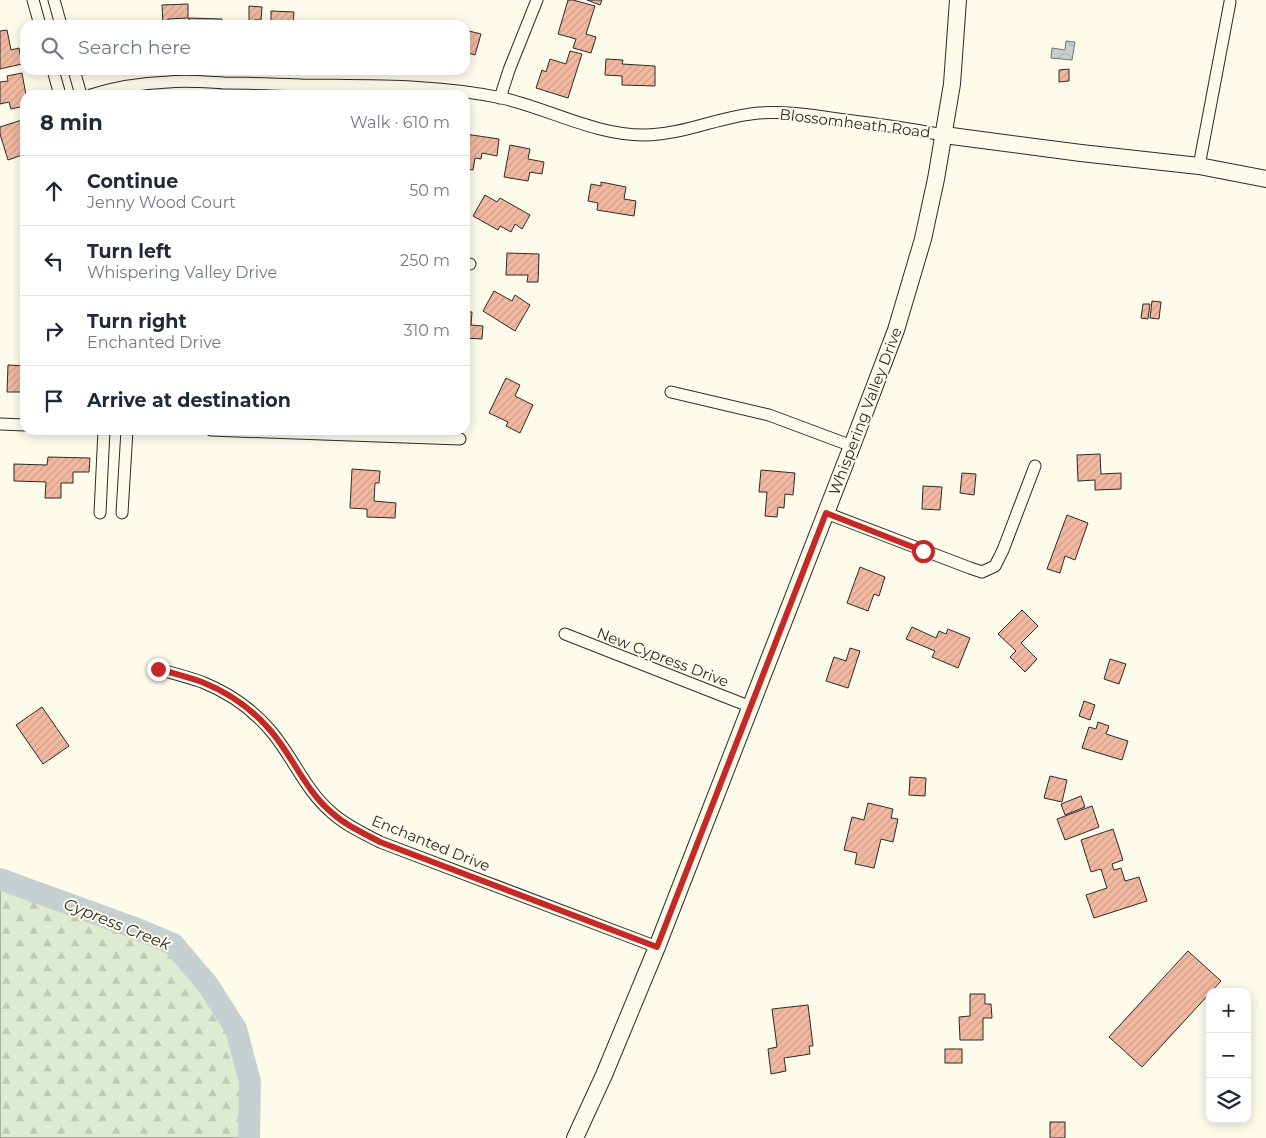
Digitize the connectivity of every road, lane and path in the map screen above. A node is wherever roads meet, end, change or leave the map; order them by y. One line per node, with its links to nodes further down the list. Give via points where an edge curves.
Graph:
1 (33, 0): 6 (street)
2 (54, 0): 7 (street)
3 (537, 0): 15 (street)
4 (958, 0): 16 (street, Whispering Valley Drive, via 952,84)
5 (1230, 2): 17 (street)
6 (39, 20)
7 (60, 20)
8 (54, 75): 10 (street)
9 (75, 75): 11 (street)
10 (59, 90)
11 (80, 90)
12 (108, 90): 13 (street, Blossomheath Road, via 169,81)
13 (440, 90)
14 (470, 94): 15 (street, Blossomheath Road)
15 (500, 98): 16 (street, Blossomheath Road, via 603,130 644,135 760,113 816,116)
16 (944, 135): 17 (street, Blossomheath Road); 26 (street, Whispering Valley Drive, via 927,220 909,287)
17 (1199, 166): 18 (street, Blossomheath Road)
18 (1266, 179)
19 (672, 392): 26 (street, via 769,415)
20 (0, 424): 21 (street)
21 (20, 425)
22 (104, 435): 28 (street)
23 (127, 435): 29 (street)
24 (367, 435): 25 (street)
25 (460, 438)
26 (852, 446): 30 (street, Whispering Valley Drive)
27 (1034, 466): 30 (street, via 1004,550 995,566 982,572)
28 (100, 513)
29 (122, 513)
30 (826, 513): 33 (street, Whispering Valley Drive)
31 (565, 634): 33 (street, New Cypress Drive)
32 (158, 669): 34 (street, Enchanted Drive, via 225,693 253,713 270,730 318,798 348,825 380,842)
33 (751, 707): 34 (street, Whispering Valley Drive)
34 (657, 947): 35 (street, Whispering Valley Drive)
35 (575, 1138)

